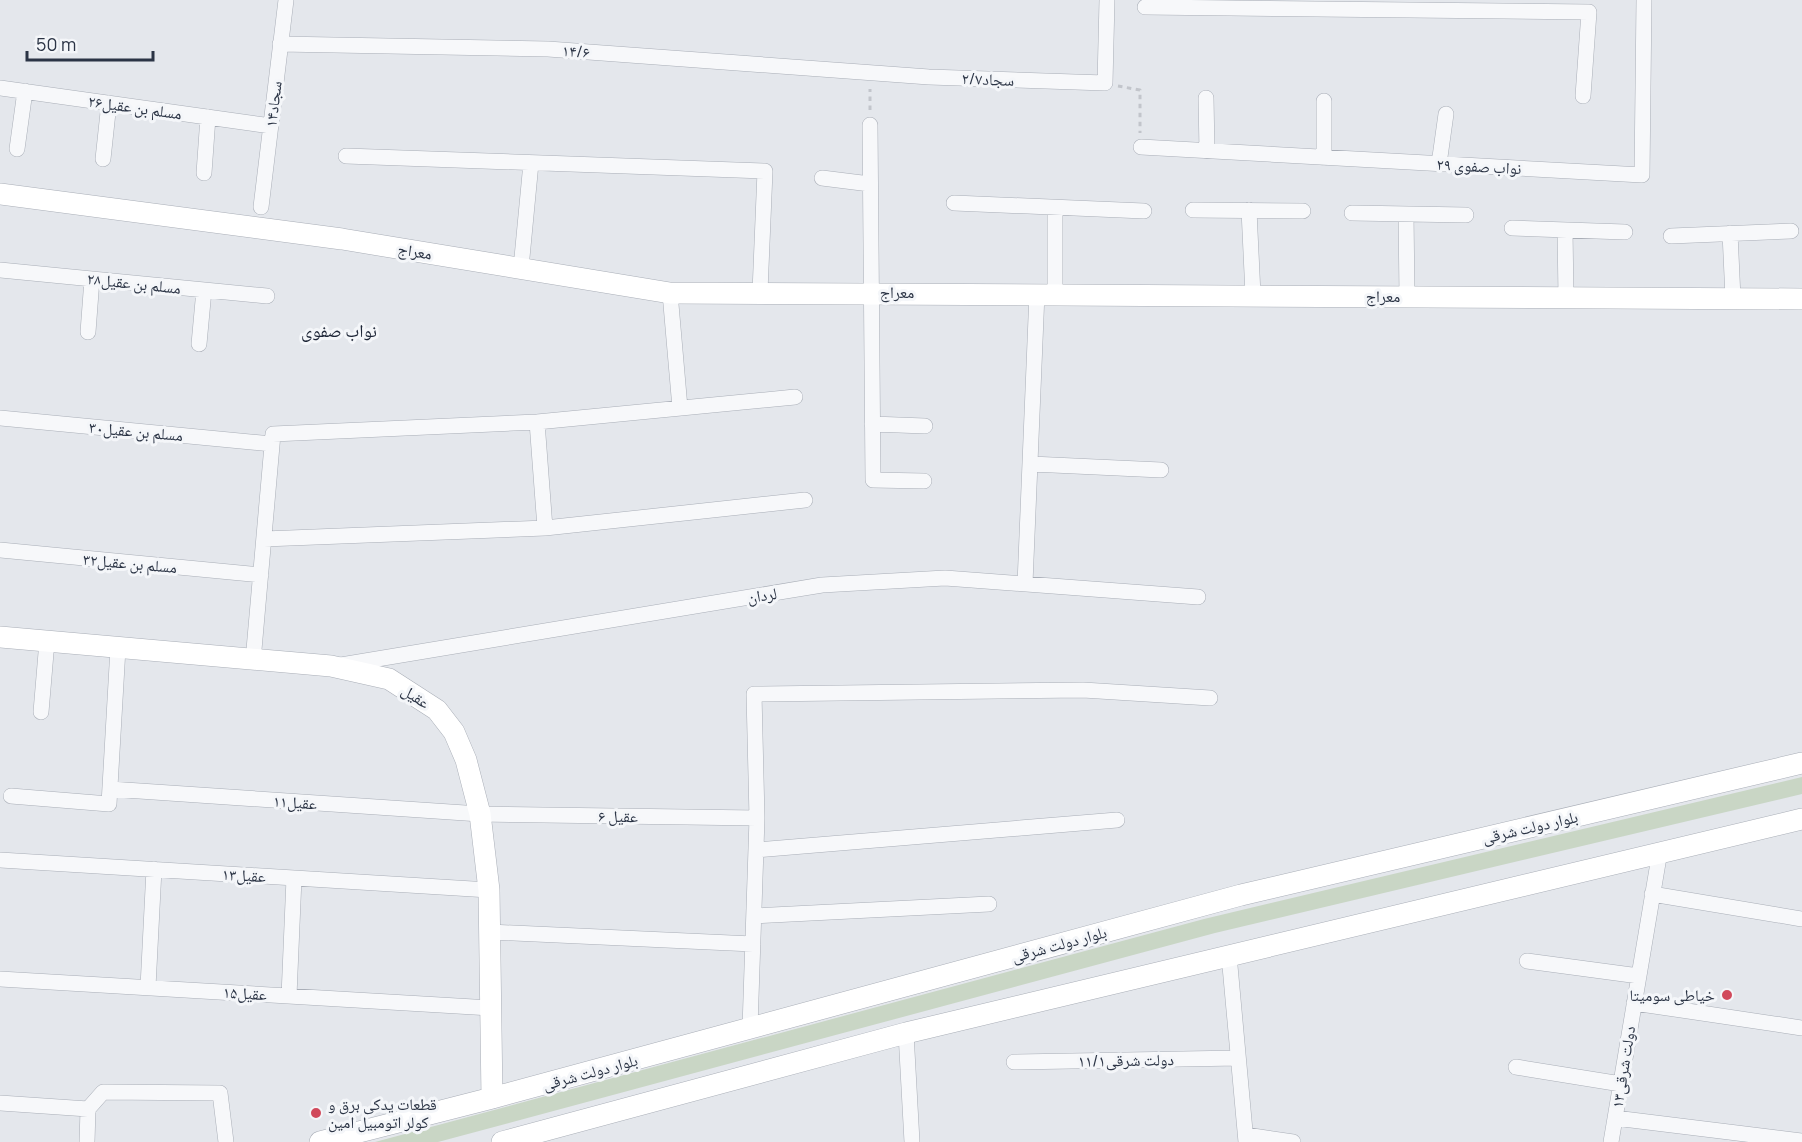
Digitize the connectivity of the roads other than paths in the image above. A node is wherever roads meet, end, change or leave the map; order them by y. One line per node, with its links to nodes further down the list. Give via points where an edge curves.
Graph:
1 (286, 0): 7 (street, ۱۴سجاد)
2 (1107, 0): 8 (street, سجاد۲/۷, via 1105,83)
3 (1644, 0): 26 (street, نواب صفوی ۲۹, via 1642,175)
4 (1271, 4): 5 (street); 6 (street)
5 (1461, 5): 11 (street, via 1589,12)
6 (1145, 7)
7 (280, 44): 8 (street, ۱۴/۶, via 548,49); 18 (street, ۱۴سجاد)
8 (871, 72)
9 (0, 88): 10 (street, مسلم بن عقیل۲۶)
10 (25, 91): 14 (street, مسلم بن عقیل۲۶); 20 (street)
11 (1583, 96)
12 (1206, 98): 21 (street)
13 (1324, 101): 23 (street)
14 (109, 103): 16 (street, مسلم بن عقیل۲۶); 24 (street)
15 (1446, 114): 26 (street)
16 (208, 117): 18 (street, مسلم بن عقیل۲۶); 27 (street)
17 (870, 125): 29 (street)
18 (270, 126): 32 (street, ۱۴سجاد)
19 (1141, 147): 21 (street, نواب صفوی ۲۹)
20 (17, 149)
21 (1207, 151): 23 (street, نواب صفوی ۲۹)
22 (346, 156): 25 (street)
23 (1324, 158): 26 (street, نواب صفوی ۲۹)
24 (103, 159)
25 (531, 163): 47 (street); 51 (street, via 765,171)
26 (1439, 164)
27 (204, 173)
28 (822, 178): 29 (street)
29 (870, 184): 52 (street)
30 (0, 194): 47 (main road, معراج, via 342,238)
31 (954, 203): 33 (street)
32 (261, 207)
33 (1055, 208): 36 (street); 54 (street)
34 (1193, 210): 35 (street)
35 (1249, 210): 37 (street); 55 (street)
36 (1144, 211)
37 (1303, 211)
38 (1352, 213): 39 (street)
39 (1406, 214): 40 (street); 57 (street)
40 (1466, 215)
41 (1512, 228): 42 (street)
42 (1565, 230): 44 (street); 58 (street)
43 (1791, 231): 45 (street)
44 (1625, 232)
45 (1730, 233): 46 (street); 59 (street)
46 (1671, 236)
47 (521, 268): 53 (main road, معراج)
48 (0, 270): 49 (street, مسلم بن عقیل۲۸)
49 (92, 279): 50 (street, مسلم بن عقیل۲۸); 61 (street)
50 (204, 290): 56 (street, مسلم بن عقیل۲۸); 62 (street)
51 (760, 292): 52 (main road, معراج); 53 (main road, معراج)
52 (869, 292): 54 (main road, معراج); 67 (street)
53 (670, 293): 64 (street)
54 (1046, 293): 55 (main road, معراج); 70 (street)
55 (1252, 295): 57 (main road, معراج)
56 (267, 296)
57 (1407, 296): 58 (main road, معراج)
58 (1566, 297): 59 (main road, معراج)
59 (1733, 298): 60 (main road, معراج)
60 (1802, 298)
61 (88, 332)
62 (199, 344)
63 (795, 397): 64 (street)
64 (680, 408): 66 (street)
65 (0, 418): 69 (street, مسلم بن عقیل۳۰)
66 (537, 422): 69 (street, via 273,434); 74 (street)
67 (872, 424): 68 (street); 72 (street, via 873,480)
68 (926, 426)
69 (272, 444): 75 (street)
70 (1031, 464): 71 (street); 78 (street)
71 (1161, 470)
72 (924, 481)
73 (805, 500): 74 (street)
74 (545, 528): 75 (street)
75 (264, 539): 77 (street)
76 (0, 550): 77 (street, مسلم بن عقیل۳۲)
77 (261, 575): 83 (street)
78 (1025, 584): 79 (street, لردان); 84 (street, لردان, via 945,578 822,585)
79 (1198, 597)
80 (0, 637): 81 (main road, عقیل)
81 (47, 641): 82 (main road, عقیل); 86 (street)
82 (118, 648): 83 (main road, عقیل); 89 (street)
83 (253, 661): 84 (main road, عقیل)
84 (331, 666): 90 (main road, عقیل, via 389,679 437,711 454,732 466,760)
85 (1210, 698): 91 (street, via 1083,690 754,694)
86 (41, 712)
87 (1802, 763): 114 (main road, بلوار دولت شرقی, via 1241,895)
88 (11, 796): 89 (street, عقیل۱۱)
89 (109, 797): 90 (street, عقیل۱۱)
90 (480, 814): 91 (street, عقیل ۶); 99 (main road, عقیل)
91 (757, 818): 94 (street)
92 (1802, 819): 95 (main road)
93 (1117, 820): 94 (street)
94 (756, 850): 102 (street)
95 (1660, 851): 100 (street, ۱۳دولت شرقی); 106 (main road)
96 (0, 860): 97 (street, عقیل۱۳)
97 (154, 869): 98 (street, عقیل۱۳); 110 (street)
98 (294, 878): 99 (street, عقیل۱۳); 111 (street)
99 (489, 890): 104 (main road, عقیل)
100 (1652, 894): 103 (street); 108 (street, ۱۳دولت شرقی)
101 (989, 904): 102 (street)
102 (754, 916): 105 (street)
103 (1802, 919)
104 (490, 932): 105 (street); 113 (main road, عقیل)
105 (753, 944): 114 (street)
106 (1229, 955): 116 (main road); 117 (street)
107 (1527, 961): 108 (street)
108 (1639, 976): 112 (street, ۱۳دولت شرقی)
109 (0, 979): 110 (street, عقیل۱۵)
110 (148, 987): 111 (street, عقیل۱۵)
111 (289, 996): 113 (street, عقیل۱۵)
112 (1634, 1003): 115 (street); 120 (street, ۱۳دولت شرقی)
113 (491, 1008): 121 (main road, عقیل)
114 (750, 1028): 121 (main road, بلوار دولت شرقی)
115 (1802, 1028)
116 (906, 1033): 130 (main road); 131 (street)
117 (1238, 1058): 118 (street, ۱۱/۱دولت شرقی); 125 (street)
118 (1014, 1062)
119 (1516, 1067): 120 (street)
120 (1621, 1084): 124 (street, ۱۳دولت شرقی)
121 (492, 1098): 129 (main road, بلوار دولت شرقی)
122 (0, 1103): 123 (street)
123 (88, 1109): 127 (street); 128 (street, via 103,1092 220,1093)
124 (1615, 1118): 126 (street); 133 (street, ۱۳دولت شرقی)
125 (1246, 1138): 132 (street)
126 (1802, 1141)
127 (87, 1142)
128 (226, 1142)
129 (320, 1142)
130 (502, 1142)
131 (912, 1142)
132 (1293, 1142)
133 (1611, 1142)

